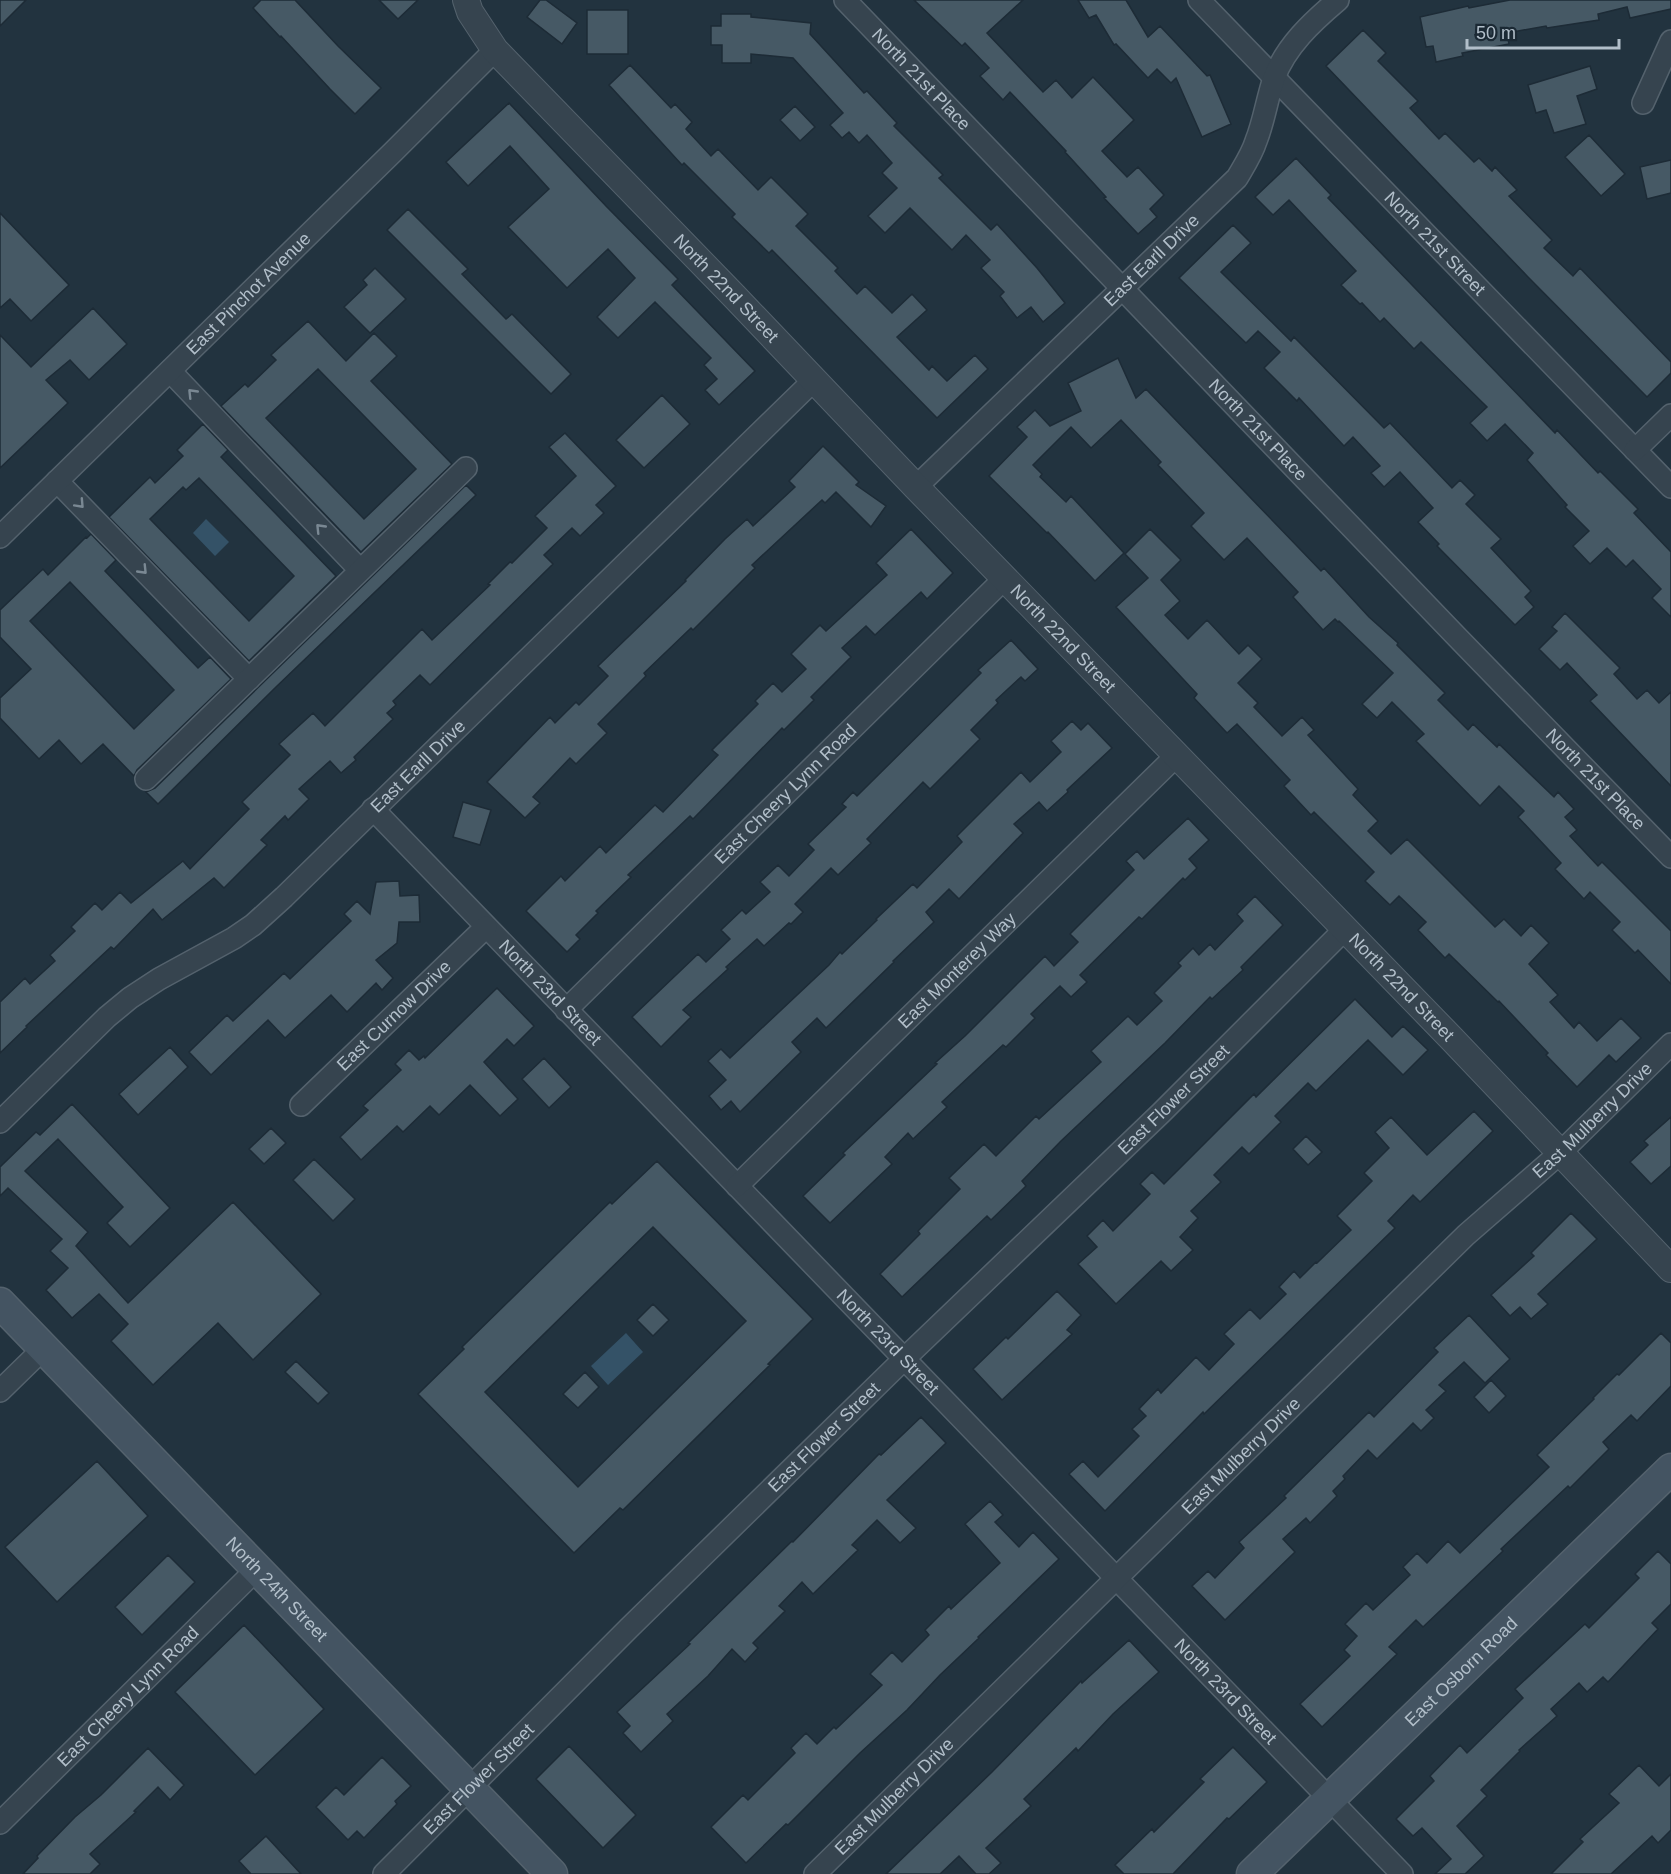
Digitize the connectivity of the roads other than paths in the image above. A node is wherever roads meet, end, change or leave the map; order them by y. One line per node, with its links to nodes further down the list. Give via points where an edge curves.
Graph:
1 (466, 0): 6 (street, North 22nd Street)
2 (845, 0): 9 (street, North 21st Place)
3 (1199, 0): 7 (street, North 21st Street)
4 (1338, 0): 7 (street, East Earll Drive, via 1307,27)
5 (1671, 41): 8 (street)
6 (495, 50): 10 (street, East Pinchot Avenue); 11 (street, North 22nd Street)
7 (1275, 77): 9 (street, East Earll Drive, via 1257,140 1237,178); 13 (street, North 21st Street)
8 (1643, 103)
9 (1122, 288): 16 (street, East Earll Drive); 25 (street, North 21st Place)
10 (170, 370): 15 (street, East Pinchot Avenue); 19 (street, one-way to 10)
11 (814, 381): 16 (street, North 22nd Street); 24 (street, East Earll Drive)
12 (1671, 415): 13 (street)
13 (1635, 450): 17 (street, North 21st Street)
14 (466, 468): 19 (street)
15 (57, 481): 18 (street, East Pinchot Avenue); 21 (street, one-way to 21)
16 (916, 487): 20 (street, North 22nd Street)
17 (1671, 487)
18 (0, 537)
19 (360, 570): 21 (street)
20 (1005, 578): 22 (street, North 22nd Street); 28 (street, East Cheery Lynn Road)
21 (249, 679): 23 (street)
22 (1176, 756): 27 (street, North 22nd Street); 33 (street, East Monterey Way)
23 (146, 779)
24 (373, 809): 26 (street, North 23rd Street); 31 (street, East Earll Drive, via 253,925 130,998)
25 (1671, 856)
26 (486, 927): 28 (street, North 23rd Street); 30 (street, East Curnow Drive)
27 (1345, 929): 32 (street, North 22nd Street); 37 (street, East Flower Street, via 1161,1113)
28 (566, 1010): 33 (street, North 23rd Street)
29 (1671, 1044): 32 (street, East Mulberry Drive)
30 (301, 1105)
31 (0, 1122)
32 (1560, 1154): 34 (street, North 22nd Street); 41 (street, East Mulberry Drive, via 1466,1235)
33 (737, 1186): 37 (street, North 23rd Street)
34 (1671, 1269)
35 (0, 1303): 36 (main road, North 24th Street)
36 (44, 1348): 38 (street); 40 (main road, North 24th Street)
37 (904, 1359): 41 (street, North 23rd Street); 42 (street, East Flower Street)
38 (0, 1391)
39 (1671, 1469): 43 (main road, East Osborn Road)
40 (257, 1569): 42 (main road, North 24th Street); 44 (street, East Cheery Lynn Road)
41 (1116, 1579): 43 (street, North 23rd Street); 47 (street, East Mulberry Drive)
42 (469, 1788): 45 (street, East Flower Street); 46 (main road, North 24th Street)
43 (1329, 1798): 48 (main road, East Osborn Road); 49 (street, North 23rd Street)
44 (0, 1823)
45 (384, 1874)
46 (552, 1874)
47 (815, 1874)
48 (1252, 1874)
49 (1402, 1874)

